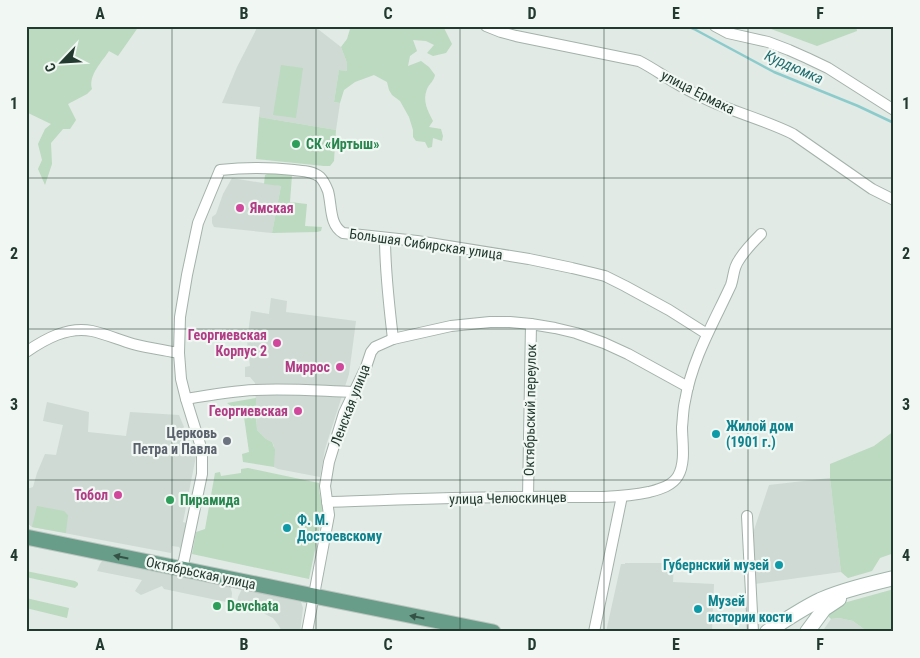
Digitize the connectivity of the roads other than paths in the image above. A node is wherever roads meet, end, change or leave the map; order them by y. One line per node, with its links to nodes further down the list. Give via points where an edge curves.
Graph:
1 (486, 26): 4 (street, улица Ермака, via 516,36 639,61 708,100 782,128 872,189)
2 (715, 26): 3 (street, via 807,58)
3 (894, 110)
4 (894, 200)
5 (761, 234): 8 (street, via 736,265 732,282)
6 (385, 238): 8 (street, Большая Сибирская улица, via 528,260 605,276); 9 (street, via 387,291); 11 (street, Большая Сибирская улица, via 338,230 326,187 320,177 310,172 262,167 220,170 194,240 180,317)
7 (531, 324): 9 (street, Ленская улица, via 476,323); 12 (street, Ленская улица, via 604,342); 16 (street, Октябрьский переулок)
8 (707, 334): 12 (street)
9 (394, 339): 13 (street, Ленская улица, via 378,345 371,352)
10 (26, 352): 11 (street, via 52,337 83,330)
11 (179, 353): 14 (street, Большая Сибирская улица)
12 (688, 387): 15 (street, улица Челюскинцев, via 683,414 682,461 675,480 663,488)
13 (353, 392): 14 (street, via 254,390); 17 (street, Ленская улица, via 329,462 325,486)
14 (186, 399): 20 (street, Большая Сибирская улица, via 200,444 202,474)
15 (622, 496): 16 (street, улица Челюскинцев); 26 (street)
16 (528, 497): 17 (street, улица Челюскинцев)
17 (328, 502): 23 (street, Ленская улица, via 328,523)
18 (747, 516): 27 (street)
19 (26, 537): 20 (main road, Октябрьская улица, one-way to 19)
20 (182, 570): 23 (main road, Октябрьская улица)
21 (894, 578): 22 (main road)
22 (874, 583): 28 (main road, via 821,600); 29 (main road, via 830,604)
23 (314, 596): 24 (street, Ленская улица); 25 (main road, Октябрьская улица, one-way to 23)
24 (307, 632)
25 (493, 632)
26 (594, 632)
27 (753, 632)
28 (767, 632)
29 (807, 632)

